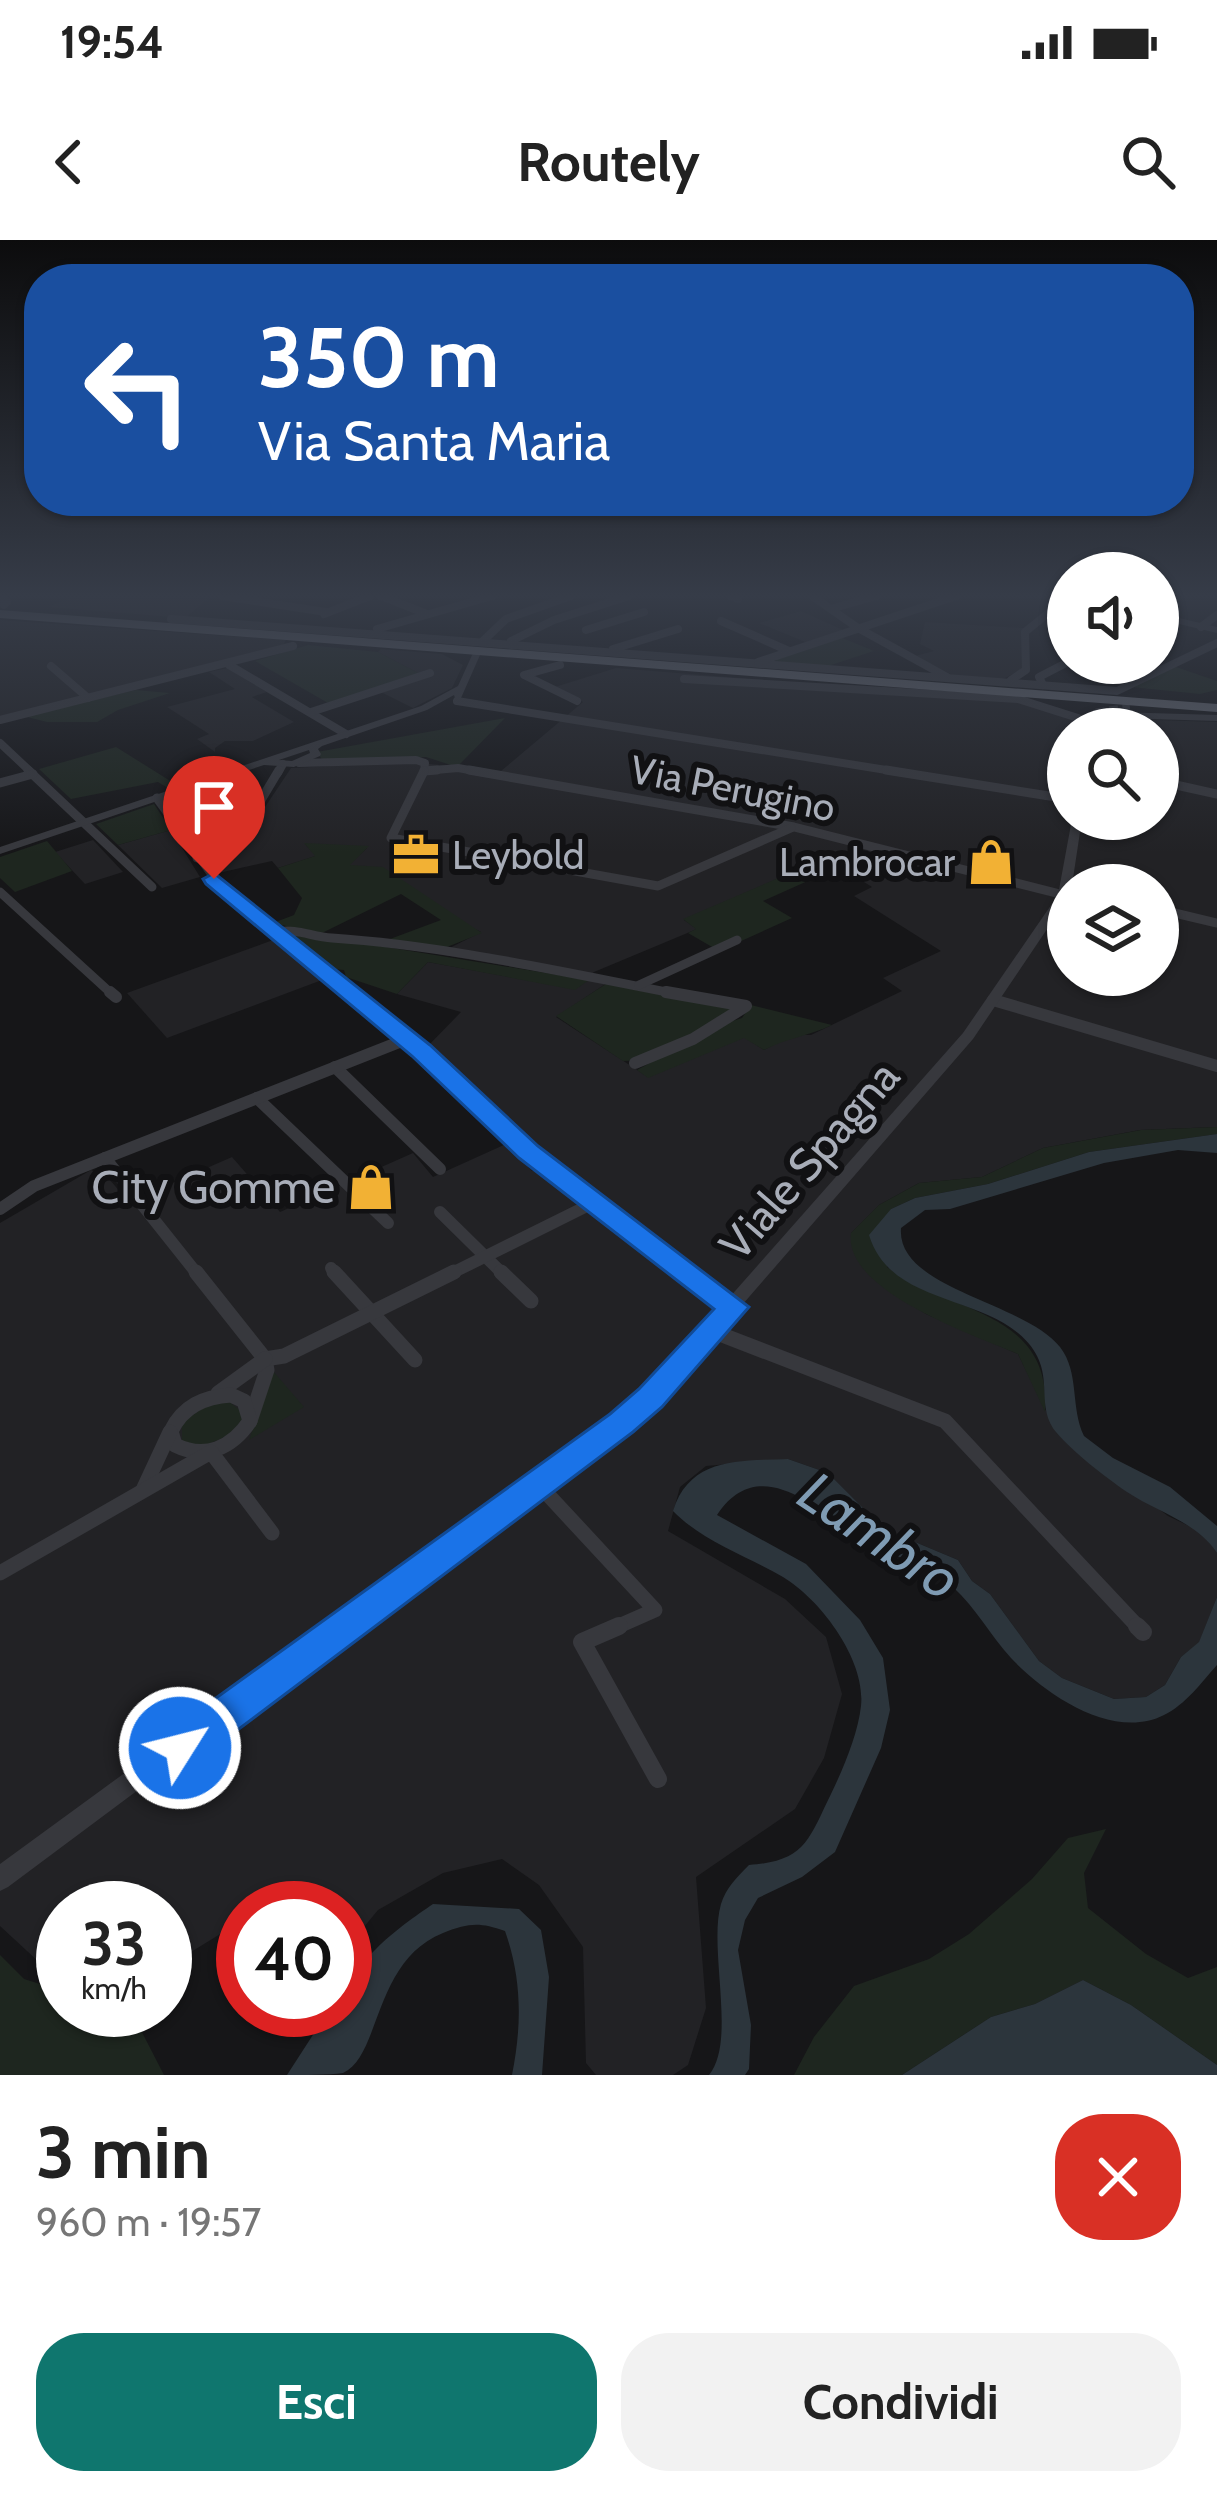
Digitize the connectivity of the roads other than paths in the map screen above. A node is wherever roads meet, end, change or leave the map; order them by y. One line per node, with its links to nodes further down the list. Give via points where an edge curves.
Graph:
1 (69, 682): 14 (street)
2 (157, 682): 14 (street)
3 (257, 682): 20 (street)
4 (406, 682): 20 (street)
5 (461, 682): 15 (street)
6 (538, 682): 21 (street, via 577,701)
7 (755, 682): 16 (street, via 1018,699)
8 (840, 682): 18 (highway, via 1115,711)
9 (1014, 682): 12 (highway)
10 (1018, 682): 12 (street)
11 (1042, 682): 12 (street)
12 (1047, 684): 13 (street, via 1122,691); 18 (highway)
13 (1129, 684)
14 (88, 698): 22 (street)
15 (451, 699): 21 (street); 23 (street)
16 (1047, 709)
17 (1179, 709): 18 (street)
18 (1217, 709): 19 (street)
19 (1179, 711)
20 (310, 712): 23 (street)
21 (542, 714): 34 (street)
22 (0, 720)
23 (346, 734): 25 (street)
24 (0, 743): 30 (street)
25 (314, 752): 26 (street, Via Perugino); 27 (street); 27 (street, via 299,763)
26 (368, 760): 28 (street, Via Perugino, via 420,755); 29 (street, Via Perugino, via 416,760)
27 (281, 761): 35 (street); 39 (street, via 234,845)
28 (458, 769): 29 (street, Via Perugino); 37 (street, Via Perugino)
29 (424, 771): 37 (street, via 391,838 658,886)
30 (33, 774): 31 (street); 36 (street)
31 (0, 783)
32 (1179, 786): 33 (street)
33 (1217, 794)
34 (1047, 796)
35 (157, 798): 36 (street); 39 (street)
36 (85, 823): 38 (street); 41 (street)
37 (794, 827): 40 (street, Via Perugino)
38 (0, 851)
39 (197, 858): 46 (street)
40 (1047, 885)
41 (152, 887)
42 (0, 892): 49 (street)
43 (1179, 914): 45 (street)
44 (1047, 918): 50 (street, Viale Spagna)
45 (1217, 923)
46 (277, 932): 48 (street, via 382,940); 51 (street)
47 (737, 940): 48 (street)
48 (638, 986): 52 (street, via 746,1006 648,1064)
49 (116, 997)
50 (993, 1000): 53 (street); 65 (street, Viale Spagna)
51 (407, 1039): 54 (street); 58 (street)
52 (635, 1063)
53 (1217, 1066)
54 (335, 1067): 55 (street); 57 (street)
55 (257, 1098): 56 (street); 61 (street)
56 (105, 1158): 59 (street, via 23,1191); 68 (street)
57 (440, 1169)
58 (593, 1203): 62 (street); 65 (street)
59 (0, 1209)
60 (440, 1212): 62 (street)
61 (388, 1223)
62 (485, 1256): 64 (street); 66 (street)
63 (332, 1268): 66 (street)
64 (531, 1300)
65 (734, 1307): 67 (street, Viale Spagna)
66 (372, 1312): 68 (street); 69 (street)
67 (712, 1331): 74 (street, Viale Spagna, via 651,1398); 78 (street, via 945,1420)
68 (265, 1359): 70 (street); 71 (street)
69 (416, 1360)
70 (213, 1396): 71 (street, via 244,1401); 72 (street, via 179,1414)
71 (250, 1421): 73 (street)
72 (171, 1431): 73 (street, via 181,1450); 75 (street)
73 (211, 1452): 75 (street); 76 (street)
74 (539, 1484): 79 (street, via 655,1610 582,1642); 80 (street, Viale Spagna)
75 (141, 1492): 77 (street)
76 (272, 1533)
77 (0, 1573)
78 (1142, 1632)
79 (658, 1779)
80 (0, 1879)

